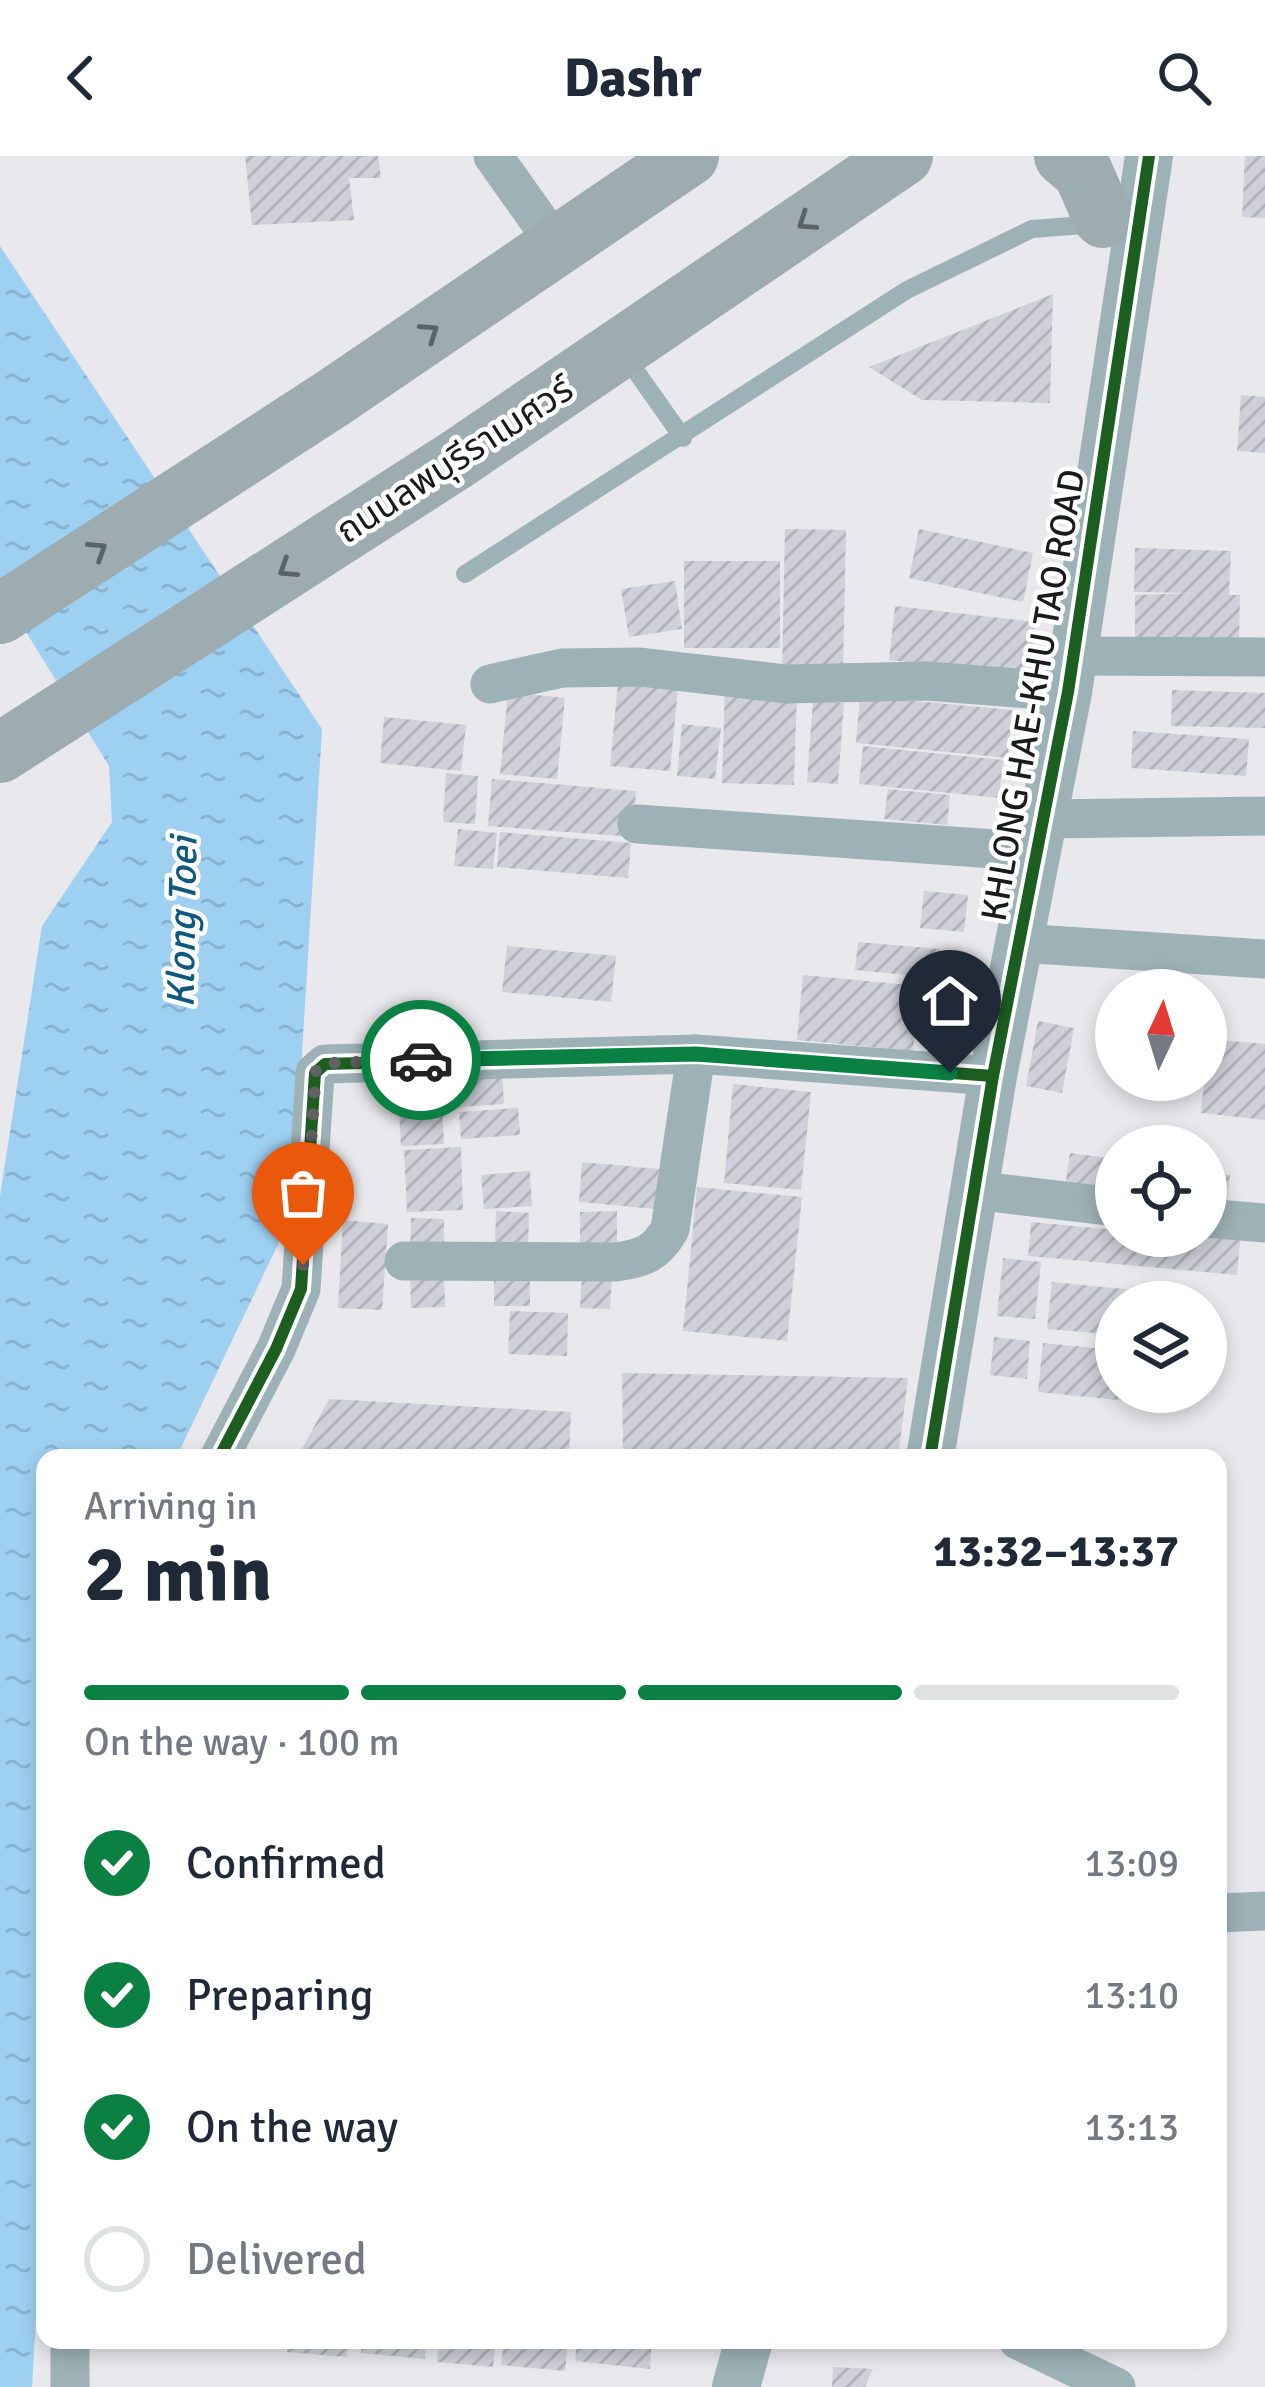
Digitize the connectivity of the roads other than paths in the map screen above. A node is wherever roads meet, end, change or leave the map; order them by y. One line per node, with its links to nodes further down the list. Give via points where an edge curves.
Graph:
1 (493, 156): 8 (street)
2 (689, 156): 8 (main road)
3 (903, 156): 9 (main road, ถนนลพบุรีราเมศวร์, one-way to 9)
4 (1064, 156): 7 (main road, via 1082,172)
5 (1108, 156): 7 (street)
6 (1149, 156): 11 (street)
7 (1102, 221): 10 (lane, via 1032,230 907,290); 11 (street)
8 (557, 246): 13 (main road, one-way to 8)
9 (620, 349): 10 (lane); 17 (main road, ถนนลพบุรีราเมศวร์, one-way to 17)
10 (682, 438): 12 (lane)
11 (1107, 438): 15 (street, KHLONG HAE-KHU TAO ROAD)
12 (465, 574)
13 (0, 614)
14 (1265, 657): 15 (street)
15 (1071, 674): 16 (street, via 787,684 640,667 562,668); 20 (street, KHLONG HAE-KHU TAO ROAD)
16 (490, 684)
17 (0, 753)
18 (1265, 816): 20 (street)
19 (637, 824): 20 (street)
20 (1042, 836): 21 (street, KHLONG HAE-KHU TAO ROAD)
21 (1019, 944): 22 (street); 24 (street, KHLONG HAE-KHU TAO ROAD)
22 (1265, 959)
23 (696, 1054): 24 (street); 29 (street, via 670,1229 646,1257); 30 (street, via 320,1066 301,1289)
24 (993, 1076): 25 (street, KHLONG HAE-KHU TAO ROAD)
25 (973, 1190): 26 (street); 31 (street, KHLONG HAE-KHU TAO ROAD)
26 (1095, 1205)
27 (1227, 1220): 28 (street)
28 (1265, 1223)
29 (404, 1261)
30 (224, 1449)
31 (931, 1449)
32 (1265, 1911): 33 (street)
33 (1227, 1913)
34 (70, 2349): 37 (street)
35 (747, 2349): 38 (street)
36 (1037, 2349): 39 (street)
37 (70, 2387)
38 (736, 2387)
39 (1116, 2387)

